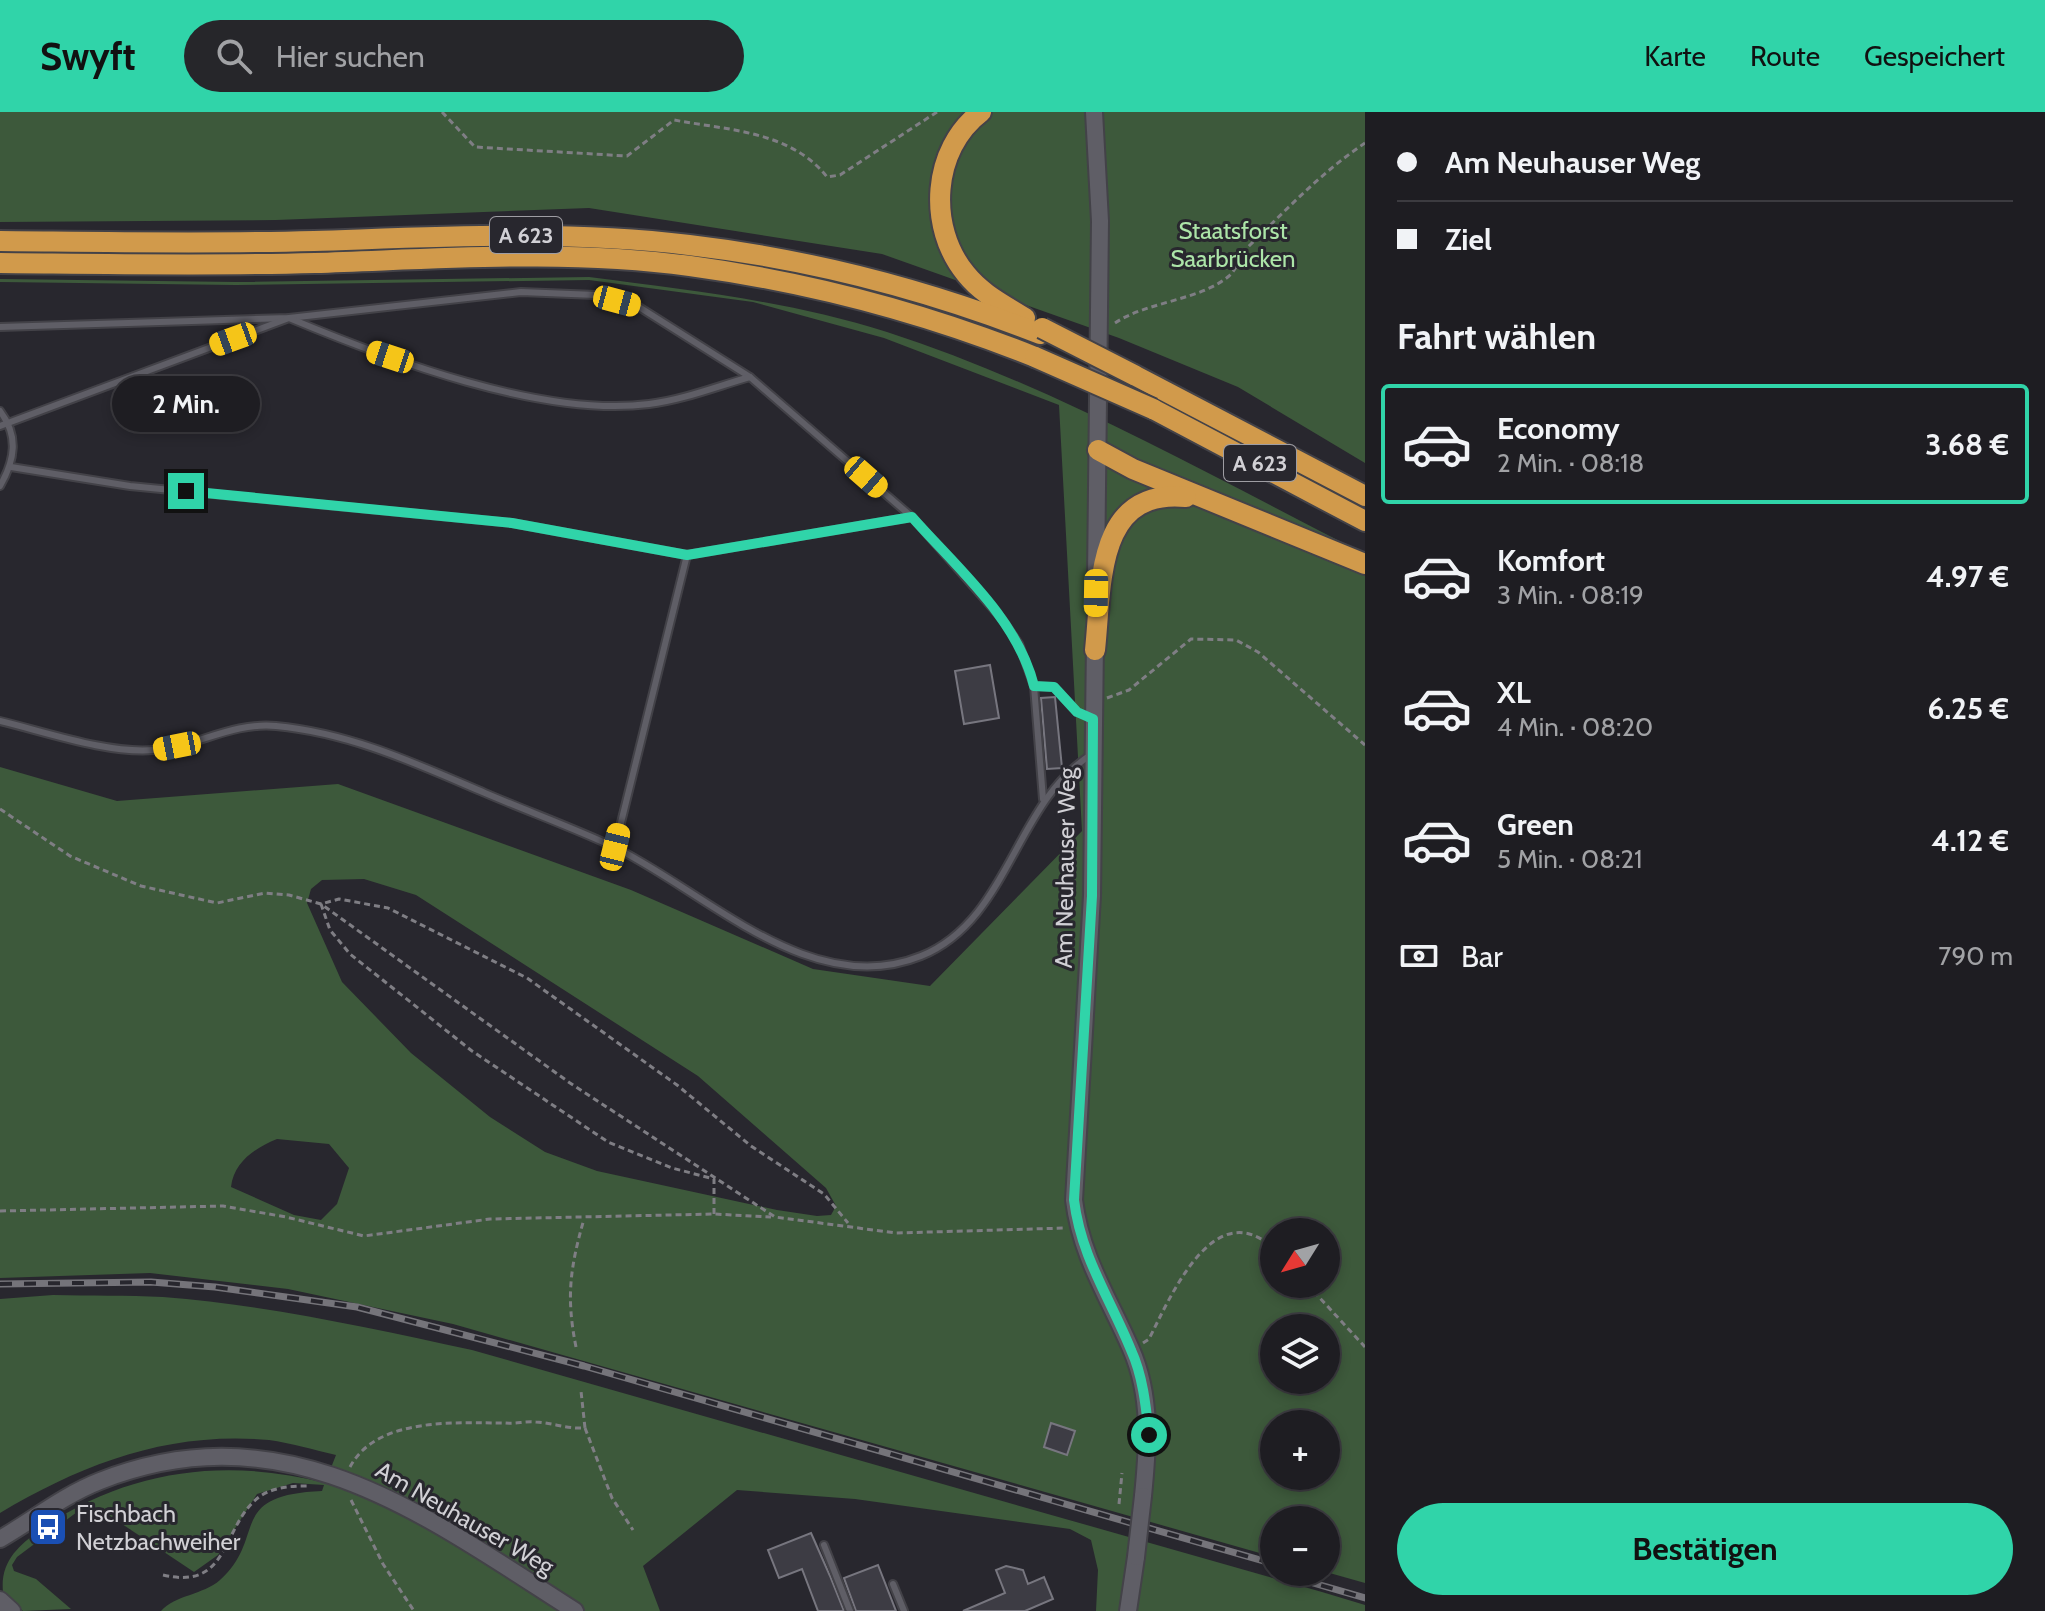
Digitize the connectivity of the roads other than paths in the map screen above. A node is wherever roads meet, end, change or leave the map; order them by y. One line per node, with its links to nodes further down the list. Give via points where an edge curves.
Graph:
1 (981, 112): 7 (highway, via 956,139 945,161 940,189 947,240 966,274 987,296)
2 (1094, 112): 12 (street, Am Neuhauser Weg, via 1100,221)
3 (0, 241): 7 (highway, A 623, via 199,243 549,234 673,243 773,257 865,278)
4 (0, 263): 18 (highway, A 623, bridge, via 199,265 549,256 627,260 770,279 860,299 1035,357 1153,409)
5 (289, 318): 6 (lane); 8 (lane, via 363,349 469,382 574,404 650,404); 8 (lane, via 521,292 596,295 639,307); 10 (lane)
6 (0, 327)
7 (1041, 331): 15 (highway, A 623, bridge, via 1166,389)
8 (750, 377): 17 (lane)
9 (0, 411): 10 (lane)
10 (8, 423): 11 (lane); 13 (lane, via 14,449)
11 (0, 426)
12 (1098, 450): 16 (highway); 21 (street, Am Neuhauser Weg)
13 (11, 467): 14 (lane); 19 (lane, via 130,486 512,523)
14 (0, 486)
15 (1365, 496)
16 (1210, 501): 20 (highway); 21 (highway, via 1155,497 1139,504 1114,529 1105,554)
17 (912, 517): 19 (lane); 22 (lane, via 1002,619 1019,644)
18 (1365, 521)
19 (687, 555): 27 (lane)
20 (1365, 564)
21 (1095, 650): 23 (street, Am Neuhauser Weg)
22 (1034, 686): 23 (lane, via 1054,687 1077,712); 26 (lane)
23 (1092, 712): 25 (street, Am Neuhauser Weg)
24 (0, 721): 27 (lane, via 129,750 155,750 251,726 327,735 371,745)
25 (1092, 754): 26 (lane, via 1069,768); 36 (street, Am Neuhauser Weg, bridge, via 1092,896 1074,1167 1078,1228 1092,1272 1132,1351 1146,1406 1149,1435)
26 (1043, 799): 27 (lane, via 1000,881 968,924 920,957 864,966 804,955 702,903)
27 (615, 847)
28 (4, 1539): 33 (street, Am Neuhauser Weg, via 97,1482 175,1460 249,1457 345,1477)
29 (824, 1545): 34 (lane)
30 (893, 1584): 35 (lane)
31 (0, 1600): 32 (street)
32 (12, 1611)
33 (575, 1611)
34 (850, 1611)
35 (904, 1611)
36 (1128, 1611)

